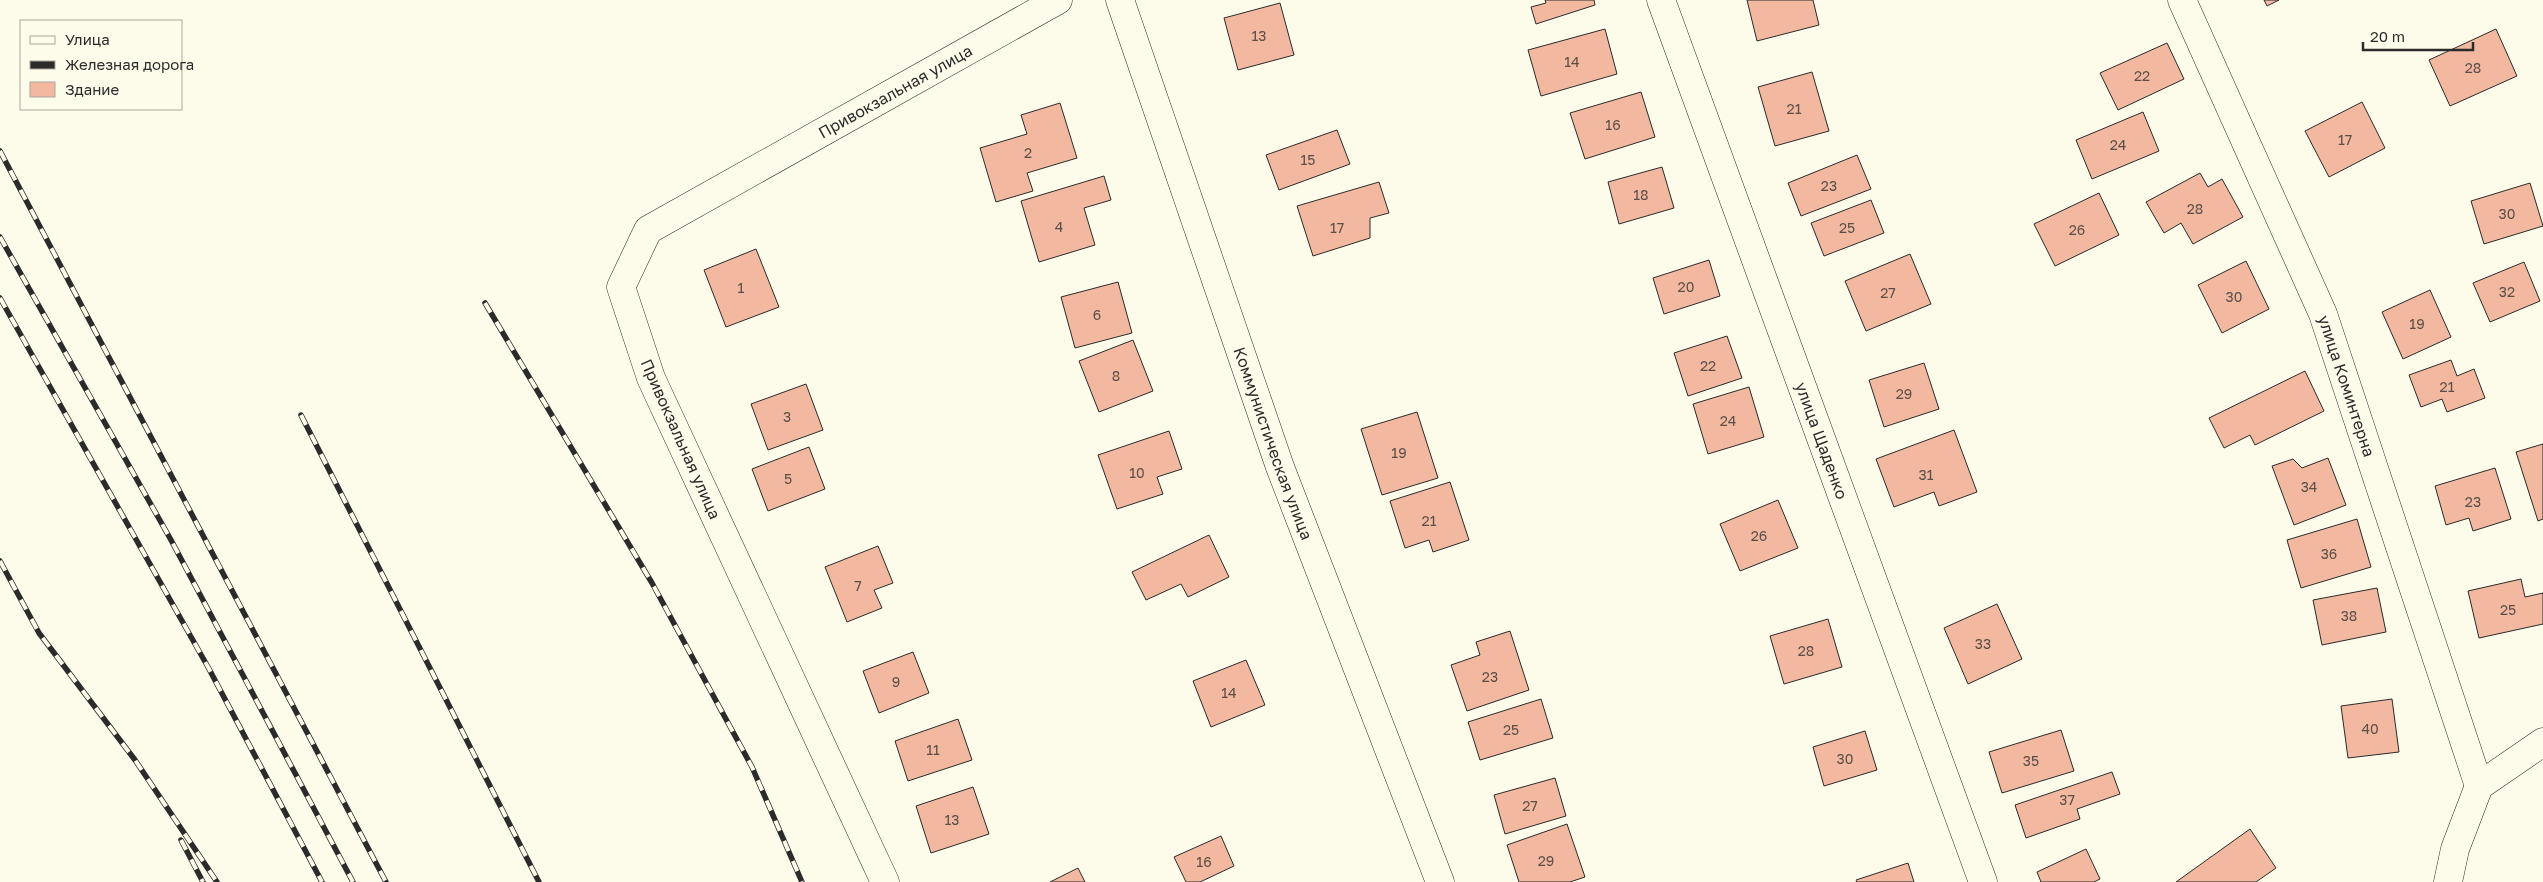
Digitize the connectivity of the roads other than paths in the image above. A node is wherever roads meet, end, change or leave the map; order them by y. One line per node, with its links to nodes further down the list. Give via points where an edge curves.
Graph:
1 (1058, 0): 7 (street, Привокзальная улица, via 648,230 621,287 651,378)
2 (1120, 0): 8 (street, Коммунистическая улица, via 1280,467)
3 (1661, 0): 9 (street, улица Щаденко)
4 (2182, 0): 6 (street, улица Коминтерна, via 2323,314)
5 (2543, 742): 6 (street)
6 (2478, 786): 10 (street, via 2455,848)
7 (885, 882)
8 (1440, 882)
9 (1983, 882)
10 (2448, 882)

